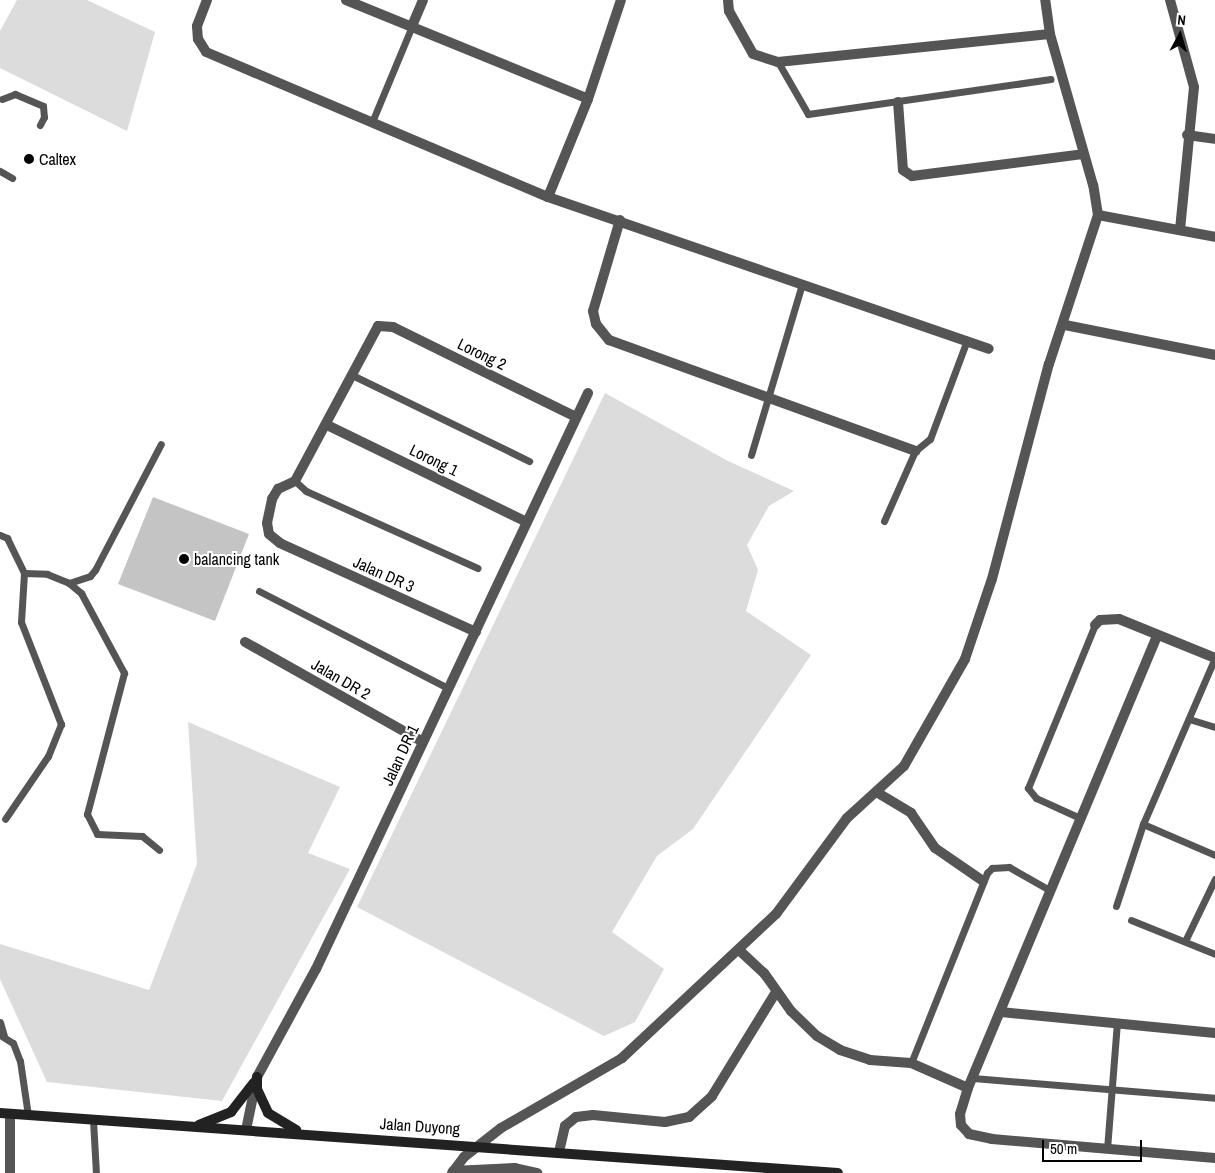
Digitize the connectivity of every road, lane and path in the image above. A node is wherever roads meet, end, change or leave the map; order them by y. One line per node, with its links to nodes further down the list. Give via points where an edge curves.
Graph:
1 (207, 0): 15 (street, via 197,26 198,39 206,52)
2 (346, 0): 8 (street)
3 (423, 0): 8 (street)
4 (621, 0): 13 (street)
5 (728, 0): 10 (street, via 729,11 753,54)
6 (1045, 0): 9 (street)
7 (1170, 0): 17 (street, via 1194,86)
8 (412, 26): 13 (street); 15 (lane)
9 (1050, 34): 10 (street); 19 (street)
10 (778, 62): 14 (lane, via 808,114)
11 (1050, 79): 14 (lane)
12 (1, 99): 16 (lane, via 15,94 43,106 44,117)
13 (588, 99): 22 (street)
14 (898, 102): 19 (street, via 903,170 912,176)
15 (372, 122): 22 (street)
16 (40, 125)
17 (1187, 135): 18 (street); 25 (street)
18 (1215, 139)
19 (1083, 154): 23 (street)
20 (0, 171): 21 (lane)
21 (12, 178)
22 (548, 197): 24 (street)
23 (1098, 215): 25 (street); 28 (street)
24 (620, 220): 27 (street); 34 (street, via 593,311 601,334)
25 (1180, 229): 26 (street)
26 (1215, 237)
27 (802, 284): 29 (street); 34 (lane)
28 (1065, 325): 31 (street); 58 (street, via 1050,364 992,579 965,658 920,742 904,766)
29 (967, 340): 30 (street); 38 (lane, via 930,439)
30 (989, 349)
31 (1215, 355)
32 (352, 375): 35 (street, Lorong 2, via 373,330 378,326 393,327); 36 (street); 40 (lane)
33 (588, 393): 35 (street, Jalan DR 1)
34 (768, 400): 38 (street); 39 (lane)
35 (576, 417): 43 (street, Jalan DR 1)
36 (327, 425): 41 (street); 43 (street, Lorong 1)
37 (162, 444): 47 (lane, via 95,570 90,576)
38 (915, 451): 42 (lane)
39 (751, 455)
40 (529, 461)
41 (295, 481): 45 (lane, via 306,491); 50 (street, Jalan DR 3, via 278,489 267,512 269,534 280,543)
42 (884, 521)
43 (527, 522): 50 (street, Jalan DR 1)
44 (0, 535): 46 (lane, via 7,538)
45 (477, 568)
46 (24, 573): 47 (lane, via 47,574); 59 (lane, via 21,622 61,724 48,756)
47 (69, 583): 62 (lane, via 81,594 124,673 87,814 98,834 142,836)
48 (259, 591): 54 (lane)
49 (1095, 625): 51 (street, via 1100,620 1119,619); 60 (lane, via 1028,780 1028,788 1036,798)
50 (476, 632): 54 (street, Jalan DR 1)
51 (1158, 636): 53 (street); 60 (street)
52 (245, 642): 57 (street, Jalan DR 2)
53 (1215, 658): 55 (lane)
54 (448, 688): 57 (street, Jalan DR 1)
55 (1189, 719): 56 (lane); 61 (lane)
56 (1215, 727)
57 (423, 742): 79 (street, Jalan DR 1, via 316,969)
58 (878, 794): 65 (street, via 911,812 935,848); 70 (street, via 847,818 776,914)
59 (5, 818)
60 (1080, 818): 66 (street)
61 (1143, 824): 63 (lane); 67 (lane)
62 (159, 850)
63 (1215, 855)
64 (1215, 879): 69 (lane)
65 (982, 881): 66 (lane, via 992,868 1009,867); 78 (lane)
66 (1051, 891): 73 (street)
67 (1116, 906)
68 (1131, 920): 69 (lane)
69 (1185, 941): 71 (lane)
70 (740, 950): 72 (street, via 764,973); 89 (street, via 622,1058 586,1082 540,1104)
71 (1215, 954)
72 (776, 992): 78 (street, via 817,1036 840,1050 870,1060); 91 (street, via 712,1096 689,1117 665,1122 593,1115 576,1118 566,1126)
73 (1002, 1012): 75 (street); 80 (street)
74 (0, 1022): 77 (lane)
75 (1117, 1022): 76 (street); 81 (lane)
76 (1215, 1033)
77 (2, 1036): 84 (lane, via 14,1043 20,1060)
78 (911, 1064): 80 (street)
79 (256, 1080): 86 (main road, via 231,1112); 87 (street, Jalan DR 1); 88 (main road, via 268,1113 294,1129)
80 (970, 1083): 81 (lane); 90 (street, via 960,1114 961,1125 969,1134)
81 (1112, 1088): 82 (lane); 90 (lane)
82 (1215, 1098)
83 (5, 1114): 84 (main road, Jalan Duyong); 94 (street)
84 (28, 1115): 85 (main road, Jalan Duyong)
85 (93, 1120): 86 (main road, Jalan Duyong); 95 (lane)
86 (193, 1126): 87 (main road, Jalan Duyong)
87 (246, 1130): 88 (main road, Jalan Duyong)
88 (315, 1133): 89 (main road, Jalan Duyong)
89 (477, 1145): 91 (main road, Jalan Duyong); 93 (street)
90 (1107, 1149): 92 (street)
91 (559, 1152): 97 (main road, Jalan Duyong)
92 (1215, 1158)
93 (453, 1172): 96 (street, via 515,1168)
94 (10, 1173)
95 (96, 1173)
96 (538, 1173)
97 (838, 1173)

